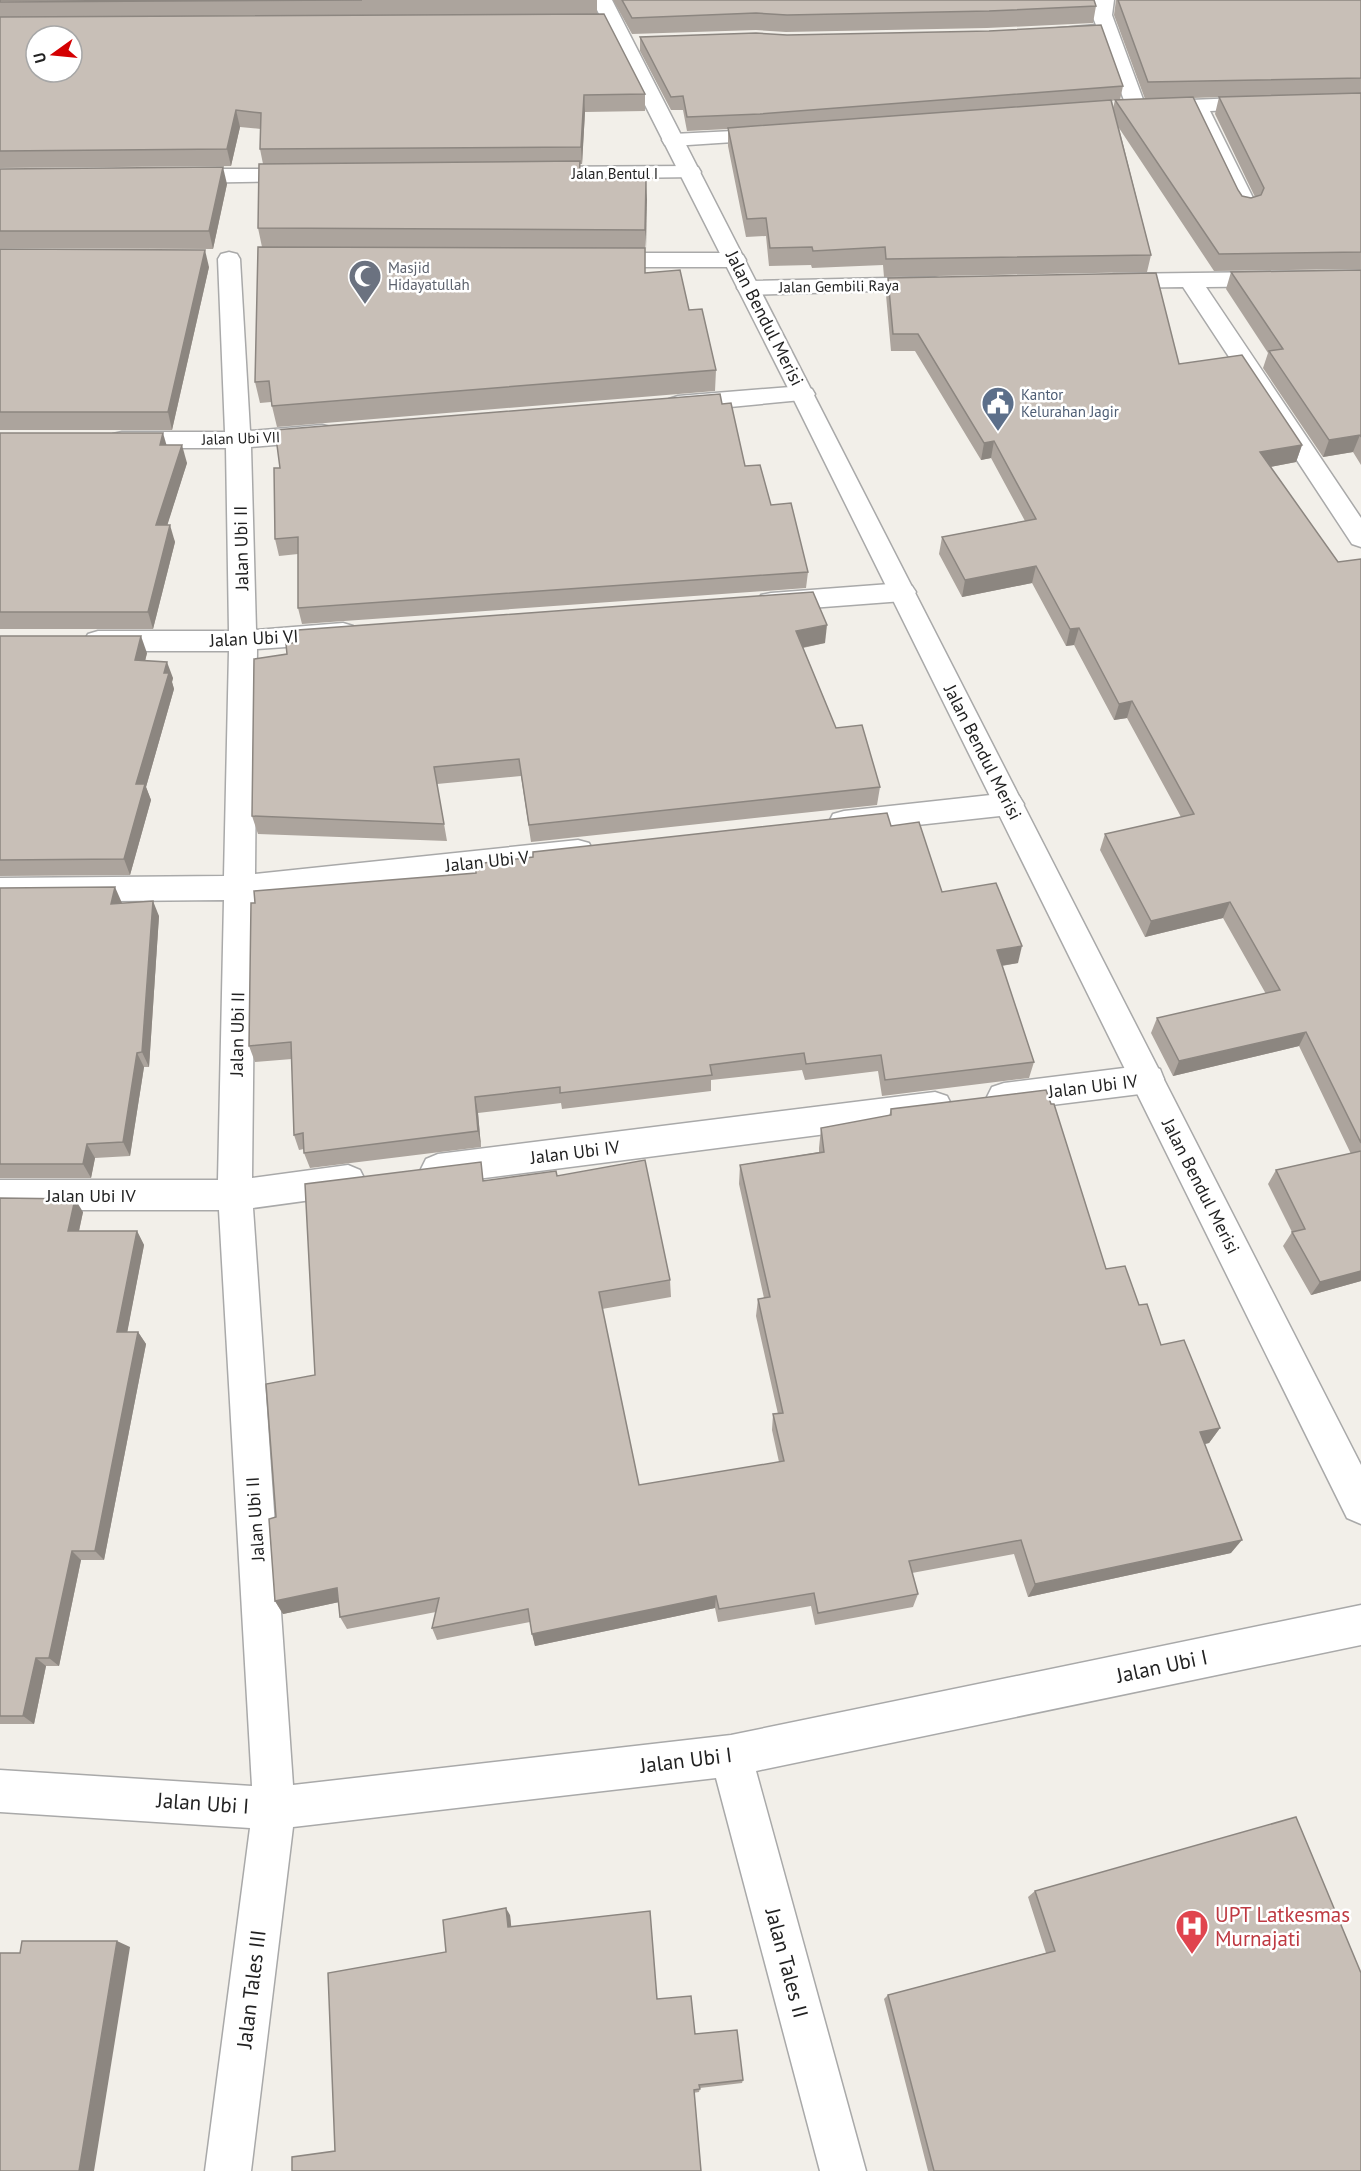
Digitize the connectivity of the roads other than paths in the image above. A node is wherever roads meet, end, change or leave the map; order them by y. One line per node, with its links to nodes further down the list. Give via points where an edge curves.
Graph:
1 (1104, 0): 3 (street, via 1102,15)
2 (615, 27): 10 (street, Jalan Bendul Merisi)
3 (1108, 30): 4 (street); 7 (street)
4 (1042, 33)
5 (1281, 103): 6 (street)
6 (1197, 105): 7 (street); 15 (street)
7 (1135, 107): 8 (street)
8 (1111, 109)
9 (795, 133): 10 (street)
10 (673, 140): 11 (street, Jalan Bendul Merisi)
11 (690, 172): 12 (street, Jalan Bentul I); 18 (street, Jalan Bendul Merisi)
12 (511, 173)
13 (321, 175): 14 (street)
14 (166, 176)
15 (1246, 206)
16 (229, 259): 28 (street, Jalan Ubi II)
17 (582, 260): 18 (street)
18 (735, 260): 23 (street, Jalan Bendul Merisi)
19 (1361, 278): 20 (street)
20 (1190, 280): 21 (street); 29 (street)
21 (1097, 282)
22 (957, 284): 23 (street, Jalan Gembili Raya)
23 (749, 288): 24 (street, Jalan Bendul Merisi)
24 (803, 394): 25 (street); 30 (street, Jalan Bendul Merisi)
25 (657, 406)
26 (346, 431): 28 (street, Jalan Ubi VII)
27 (95, 440): 28 (street, Jalan Ubi VII)
28 (238, 440): 34 (street, Jalan Ubi II)
29 (1361, 538)
30 (903, 592): 31 (street); 35 (street, Jalan Bendul Merisi)
31 (749, 604)
32 (372, 631): 34 (street, Jalan Ubi VI)
33 (69, 641): 34 (street, Jalan Ubi VI)
34 (243, 641): 38 (street, Jalan Ubi II)
35 (1009, 804): 36 (street); 40 (street, Jalan Bendul Merisi)
36 (818, 825)
37 (605, 848): 38 (street, Jalan Ubi V)
38 (239, 888): 39 (street, Jalan Ubi V); 44 (street, Jalan Ubi II)
39 (0, 890)
40 (1148, 1079): 41 (street, Jalan Ubi IV); 45 (street, Jalan Bendul Merisi)
41 (412, 1172)
42 (376, 1177): 44 (street, Jalan Ubi IV)
43 (0, 1195): 44 (street, Jalan Ubi IV)
44 (235, 1195): 49 (street, Jalan Ubi II)
45 (1361, 1505)
46 (1361, 1625): 47 (street, Jalan Ubi I)
47 (731, 1756): 49 (street, Jalan Ubi I); 51 (street, Jalan Tales II)
48 (0, 1791): 49 (street, Jalan Ubi I)
49 (274, 1808): 50 (street, Jalan Tales III)
50 (228, 2171)
51 (843, 2171)

